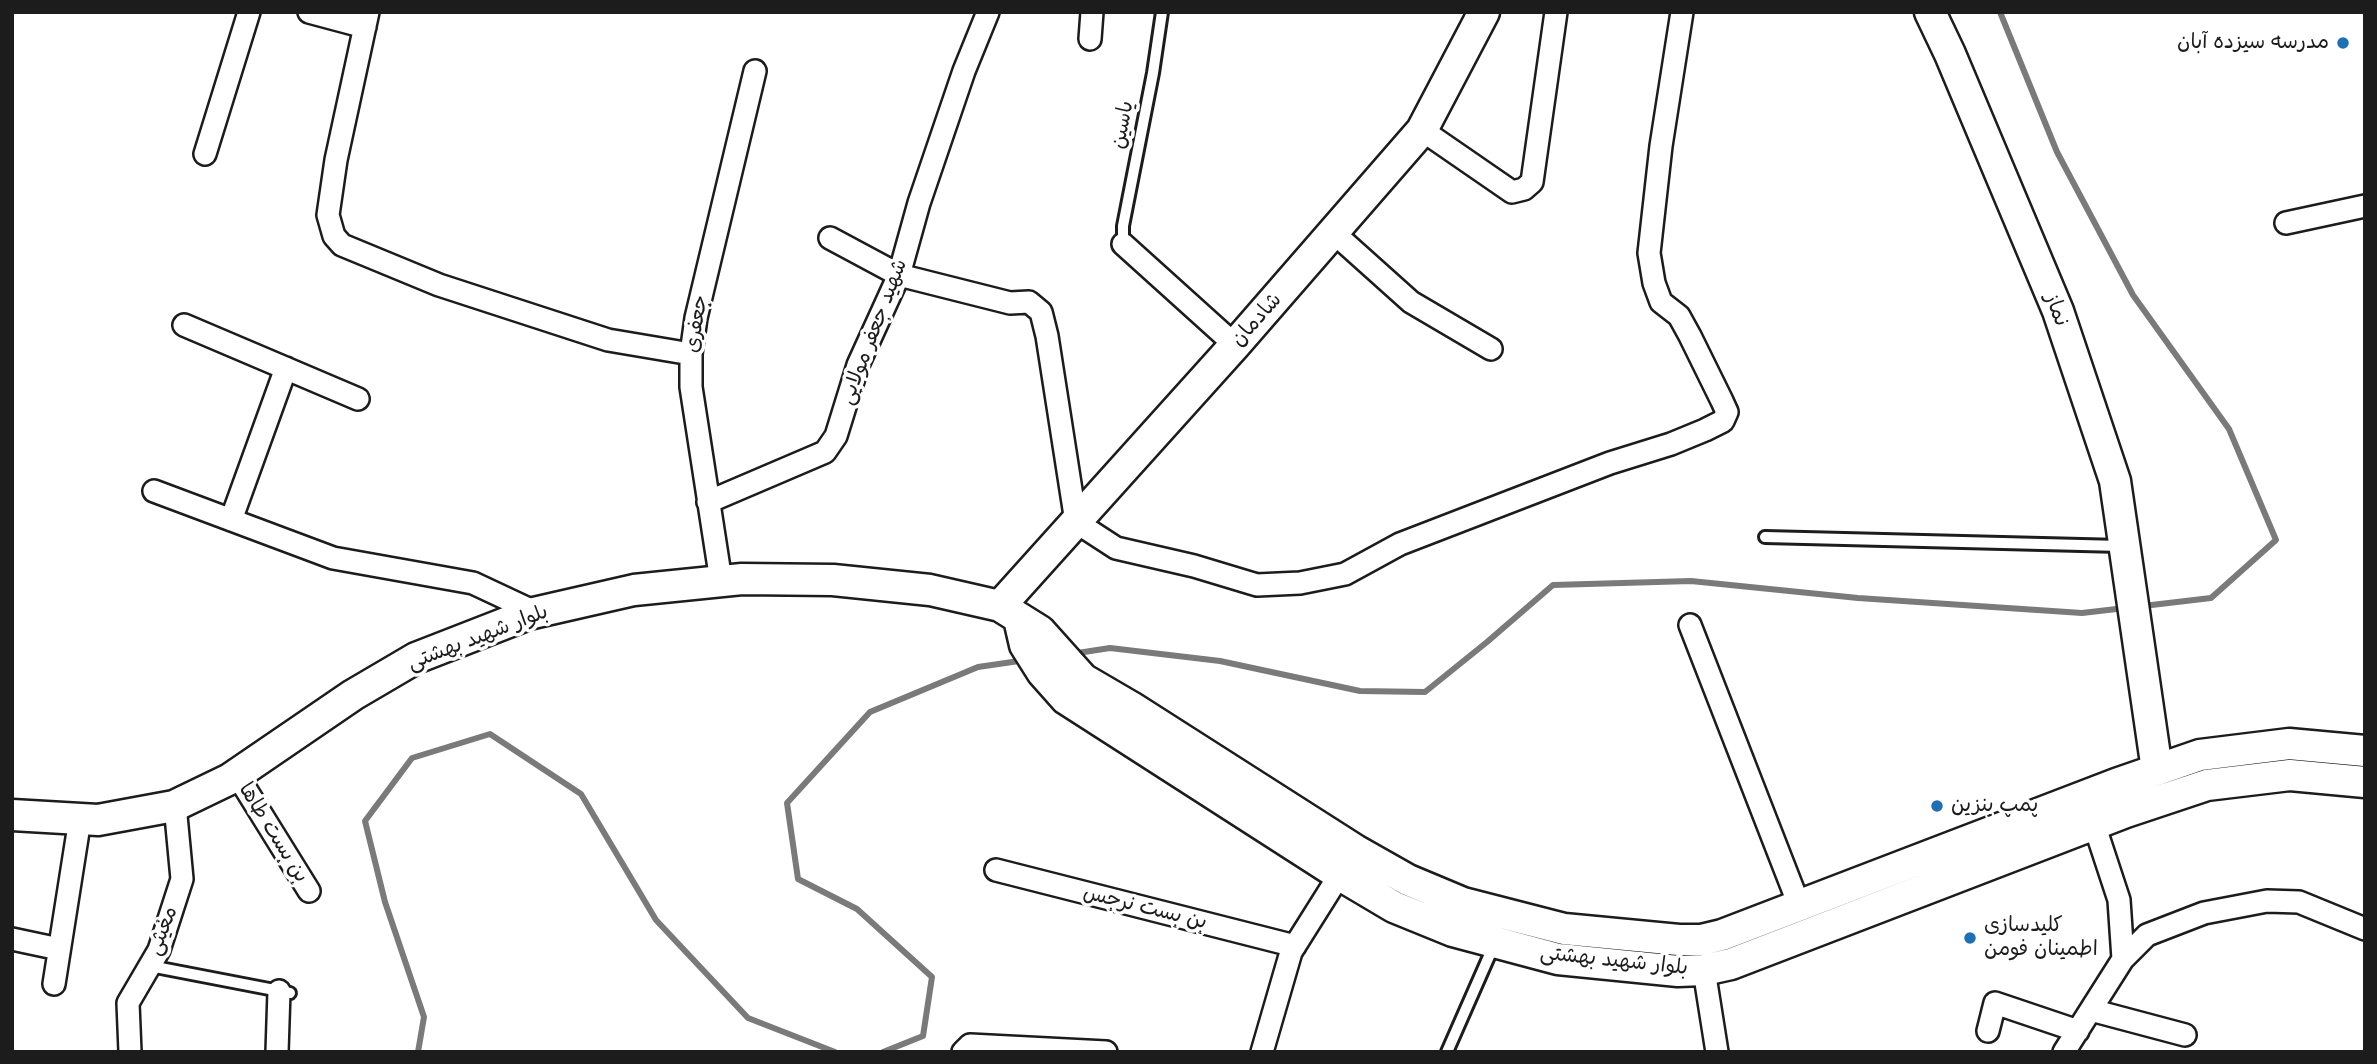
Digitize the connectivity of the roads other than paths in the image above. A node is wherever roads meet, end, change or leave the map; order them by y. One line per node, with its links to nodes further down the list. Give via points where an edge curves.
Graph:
1 (249, 12): 16 (street)
2 (309, 12): 11 (street)
3 (988, 12): 22 (street, شهید جعفر مولایی, via 919,203)
4 (1092, 12): 12 (street)
5 (1162, 12): 21 (lane, یاسین, via 1122,226)
6 (1484, 12): 15 (main road, شادمان)
7 (1556, 12): 15 (street, via 1532,182 1512,192)
8 (1682, 12): 32 (street, via 1649,253 1661,302 1679,316 1690,336 1723,401 1727,412 1723,421 1400,544 1345,573 1300,583 1256,584 1116,548)
9 (1908, 12): 13 (main road)
10 (1930, 12): 13 (main road, نماز)
11 (366, 20): 26 (street, via 328,215 342,245 439,285 608,340)
12 (1090, 38)
13 (1950, 54): 34 (main road, نماز, via 2058,311 2115,481)
14 (755, 71): 26 (street, جعفری)
15 (1422, 130): 19 (main road, شادمان)
16 (205, 155)
17 (2365, 206): 18 (street)
18 (2286, 223)
19 (1334, 233): 24 (main road, شادمان); 25 (street, via 1411,303)
20 (830, 238): 22 (street)
21 (1123, 244): 24 (street)
22 (900, 275): 30 (street, شهید جعفر مولایی, via 858,365 836,436 825,452); 32 (street, via 1010,303 1029,302 1041,312)
23 (184, 325): 27 (street)
24 (1236, 345): 32 (main road, شادمان)
25 (1491, 349)
26 (691, 354): 30 (street, جعفری, via 691,387)
27 (286, 368): 28 (street); 31 (street)
28 (358, 399)
29 (154, 491): 31 (street)
30 (709, 502): 35 (street, جعفری)
31 (231, 520): 36 (street, via 333,558 473,583)
32 (1076, 522): 37 (main road, شادمان)
33 (1765, 537): 34 (lane)
34 (2126, 561): 41 (main road, نماز)
35 (721, 581): 36 (main road, بلوار شهید بهشتی, via 634,590); 37 (main road, بلوار شهید بهشتی, via 833,580 930,590)
36 (537, 612): 42 (main road, بلوار شهید بهشتی, via 416,658)
37 (1021, 625): 39 (main road)
38 (1690, 625): 54 (street)
39 (1074, 689): 48 (main road, بلوار شهید بهشتی, via 1131,707); 51 (main road, بلوار شهید بهشتی)
40 (2365, 751): 41 (main road, بلوار شهید بهشتی, via 2289,744 2200,755)
41 (2157, 770): 49 (main road, بلوار شهید بهشتی)
42 (237, 775): 44 (main road, بلوار شهید بهشتی); 53 (street, بن بست طاها)
43 (2365, 782): 47 (main road, بلوار شهید بهشتی, via 2290,775 2207,785)
44 (175, 805): 46 (main road, بلوار شهید بهشتی, via 98,820); 61 (street, مغیثی, via 182,879)
45 (12, 815): 46 (main road, بلوار شهید بهشتی)
46 (80, 819): 59 (street)
47 (2094, 824): 52 (main road, بلوار شهید بهشتی); 60 (street, via 2119,900)
48 (1355, 850): 51 (street); 54 (main road, بلوار شهید بهشتی, via 1408,880 1463,902 1564,929 1701,940)
49 (1917, 860): 52 (main road); 54 (main road, بلوار شهید بهشتی)
50 (996, 870): 58 (street, بن بست نرجس)
51 (1340, 875): 57 (main road, بلوار شهید بهشتی, via 1394,907); 58 (street)
52 (1928, 888): 62 (main road, بلوار شهید بهشتی, via 1731,964)
53 (309, 891)
54 (1799, 905)
55 (2365, 929): 60 (street, via 2299,902 2267,901 2204,913 2147,935)
56 (12, 939): 59 (street)
57 (1495, 942): 62 (main road, بلوار شهید بهشتی, via 1558,959); 74 (lane)
58 (1295, 946): 73 (street)
59 (59, 949): 63 (street)
60 (2123, 959): 65 (street)
61 (150, 966): 64 (lane); 69 (street, مغیثی, via 128,1003)
62 (1704, 970): 75 (street)
63 (54, 984)
64 (285, 992): 70 (street)
65 (2091, 1010): 67 (street); 68 (street)
66 (1988, 1031): 67 (street, via 1995,1003)
67 (2078, 1031): 76 (street)
68 (2185, 1035)
69 (130, 1052)
70 (277, 1052)
71 (963, 1052): 72 (street, via 970,1045)
72 (1106, 1052)
73 (1262, 1052)
74 (1447, 1052)
75 (1717, 1052)
76 (2064, 1052)

